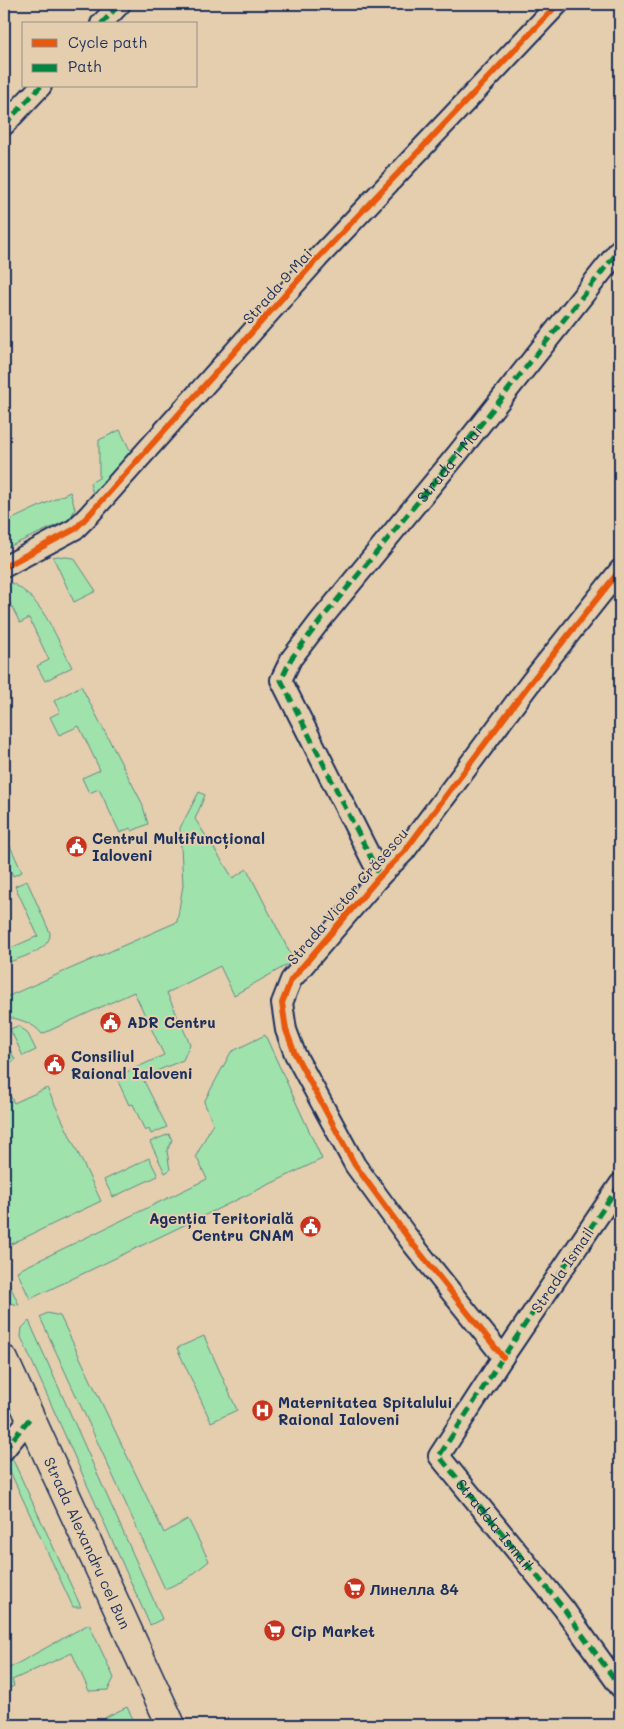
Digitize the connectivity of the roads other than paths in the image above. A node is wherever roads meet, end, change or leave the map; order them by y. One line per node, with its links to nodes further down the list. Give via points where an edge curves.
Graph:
1 (120, 4): 3 (street)
2 (558, 4): 7 (street, Strada 9 Mai, via 318,258 101,503 75,529)
3 (103, 22)
4 (39, 88): 5 (street)
5 (4, 125)
6 (620, 249): 9 (street, Strada 1 Mai, via 458,454 320,621 291,659 281,680)
7 (4, 567)
8 (620, 570): 9 (street, Strada Victor Crăsescu, via 531,682 404,852)
9 (380, 876): 11 (street, Strada Victor Crăsescu, via 291,980 282,1003 286,1030 295,1054 355,1165)
10 (620, 1184): 11 (street, Strada Ismail)
11 (503, 1357): 15 (street, Stradela Ismail, via 439,1456 564,1609)
12 (4, 1360): 13 (main road, Strada Alexandru cel Bun)
13 (30, 1418): 14 (street); 16 (main road, Strada Alexandru cel Bun)
14 (4, 1450)
15 (620, 1687)
16 (172, 1725)

